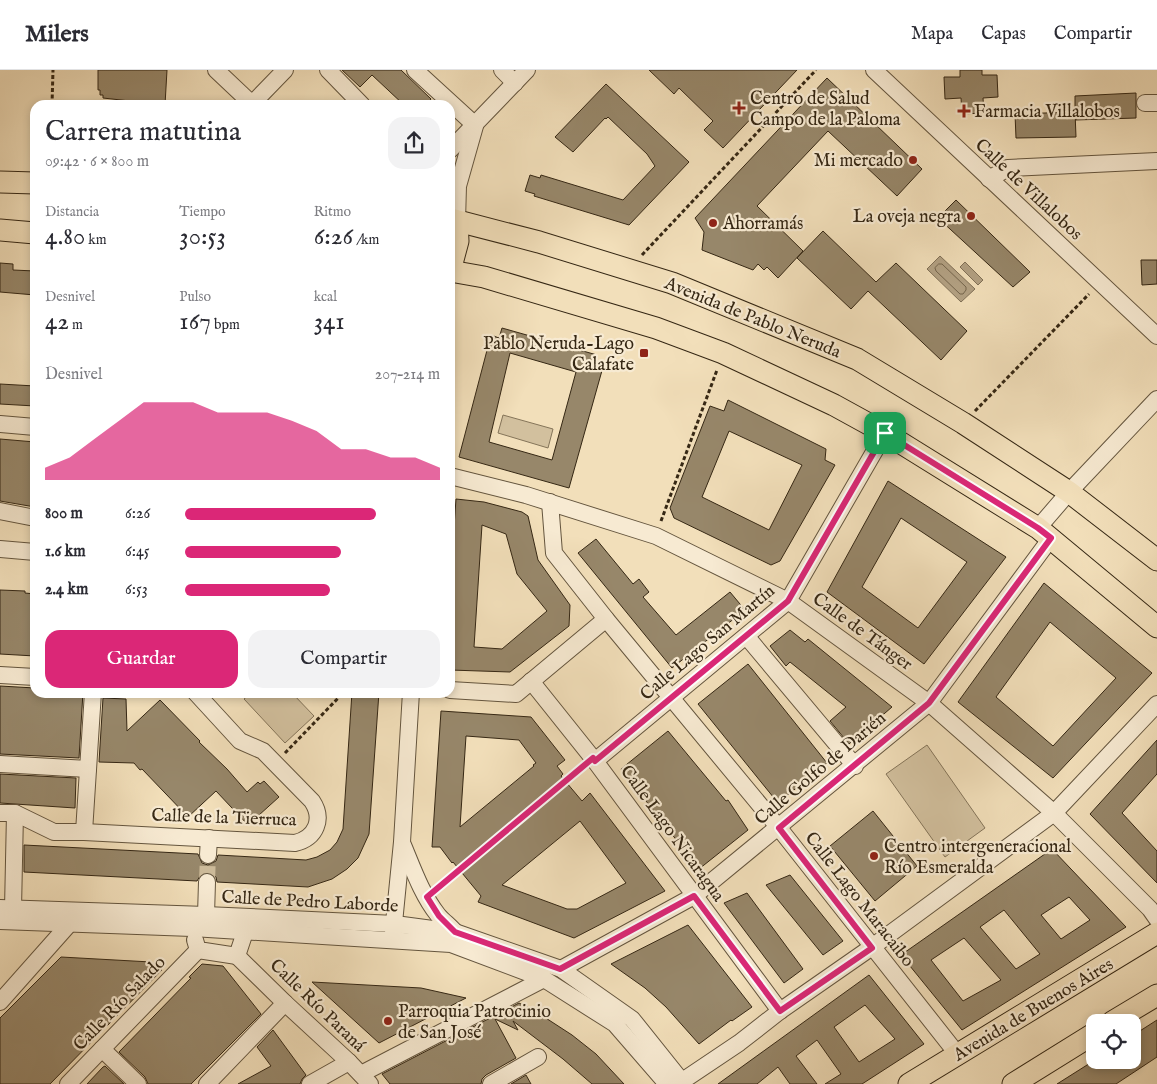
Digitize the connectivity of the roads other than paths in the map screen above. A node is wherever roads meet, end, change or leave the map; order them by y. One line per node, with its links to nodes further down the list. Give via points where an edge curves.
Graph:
1 (216, 70): 9 (street)
2 (285, 70): 10 (street)
3 (328, 70): 11 (street)
4 (415, 70): 12 (street)
5 (502, 70): 8 (street)
6 (527, 70): 8 (street)
7 (874, 70): 17 (street, Calle de Villalobos)
8 (515, 82): 14 (street)
9 (248, 100)
10 (256, 100)
11 (357, 100)
12 (448, 100)
13 (455, 107): 14 (street)
14 (475, 125): 15 (street); 20 (street)
15 (455, 145)
16 (1157, 161): 17 (street, via 1008,168)
17 (990, 179): 27 (street, Calle de Villalobos)
18 (0, 182): 19 (main road)
19 (30, 183)
20 (455, 206)
21 (455, 221): 33 (main road, Avenida de Pablo Neruda, via 539,242 672,283 857,359)
22 (455, 228): 25 (main road, via 458,241)
23 (0, 230): 24 (main road)
24 (30, 232)
25 (455, 252)
26 (455, 272): 31 (main road, via 484,277 656,328 723,353 834,405)
27 (1157, 336)
28 (1157, 399): 33 (street)
29 (0, 424): 30 (street)
30 (30, 427)
31 (885, 433): 37 (main road); 41 (street, Calle Lago San Martín)
32 (455, 477): 34 (street, Calle de Tánger)
33 (1069, 492): 37 (street); 40 (main road, Avenida de Pablo Neruda)
34 (550, 502): 41 (street, Calle de Tánger, via 656,536); 42 (street, Calle Lago Maracaibo, via 554,553)
35 (0, 510): 36 (street)
36 (30, 517)
37 (1044, 533): 43 (main road); 53 (street, Calle Golfo de Darién)
38 (0, 549): 39 (street)
39 (30, 552)
40 (1157, 560)
41 (788, 601): 44 (street, Calle Lago San Martín); 53 (street, Calle de Tánger)
42 (606, 619): 47 (street); 52 (street, Calle Lago Maracaibo)
43 (1157, 626)
44 (747, 636): 52 (street, Calle Lago San Martín); 57 (street)
45 (0, 675): 46 (street)
46 (30, 677)
47 (531, 681): 48 (street, via 516,694); 55 (street, Calle Lago Nicaragua)
48 (455, 690)
49 (93, 698): 58 (street)
50 (201, 698): 62 (street, Calle de la Tierruca, via 240,741 263,751 276,763 316,807 317,826 314,832 302,842 295,843 208,847)
51 (411, 698): 63 (street)
52 (671, 698): 55 (street, Calle Lago San Martín); 61 (street, Calle Lago Maracaibo)
53 (929, 703): 57 (street, Calle Golfo de Darién); 60 (street, Calle de Tánger)
54 (1157, 704): 60 (street)
55 (594, 759): 65 (street, Calle Lago Nicaragua)
56 (0, 764): 58 (street)
57 (854, 766): 61 (street, Calle Golfo de Darién)
58 (88, 769): 62 (street)
59 (8, 813): 62 (street, Calle de la Tierruca, via 54,832); 66 (street)
60 (1054, 813): 68 (street, Calle de Tánger); 76 (street)
61 (779, 828): 65 (street, Calle Golfo de Darién); 76 (street, Calle Lago Maracaibo)
62 (84, 832)
63 (402, 842): 73 (street); 74 (street, via 418,882 439,916)
64 (207, 882): 67 (street)
65 (694, 896): 79 (street, Calle Golfo de Darién); 84 (street, Calle Lago Nicaragua)
66 (6, 908): 67 (street, Calle de Pedro Laborde)
67 (206, 915): 73 (street, Calle de Pedro Laborde)
68 (1157, 919)
69 (0, 921): 70 (street, Calle de Pedro Laborde)
70 (71, 922): 71 (street, Calle de Pedro Laborde); 82 (street)
71 (192, 928): 72 (street, Calle de Pedro Laborde); 77 (street)
72 (245, 932): 73 (street, Calle de Pedro Laborde); 78 (street)
73 (394, 932): 74 (street, Calle de Pedro Laborde); 80 (street, Calle de Pedro Laborde, via 451,944)
74 (455, 932): 79 (street, Calle de Pedro Laborde)
75 (1157, 933): 88 (main road, Avenida de Buenos Aires)
76 (872, 948): 84 (street); 88 (street, Calle Lago Maracaibo)
77 (198, 950): 78 (street); 87 (street, Calle Río Salado)
78 (238, 956): 83 (street, Calle Río Paraná)
79 (560, 969): 92 (street, Calle de Pedro Laborde, via 632,1019)
80 (544, 980): 91 (street); 92 (street, Calle de Pedro Laborde, via 615,1024)
81 (1157, 995): 85 (main road)
82 (0, 1002)
83 (285, 1003): 90 (street, Calle Río Paraná); 95 (street)
84 (780, 1011): 92 (street)
85 (1125, 1014)
86 (1086, 1039): 99 (main road)
87 (102, 1049): 93 (street, Calle Río Salado); 94 (street)
88 (958, 1055): 98 (main road, Avenida de Buenos Aires)
89 (538, 1057): 97 (street)
90 (349, 1062): 91 (street, Calle Río Paraná); 96 (street)
91 (366, 1079)
92 (678, 1083)
93 (68, 1084)
94 (138, 1084)
95 (207, 1084)
96 (310, 1084)
97 (491, 1084)
98 (909, 1084)
99 (1013, 1084)

